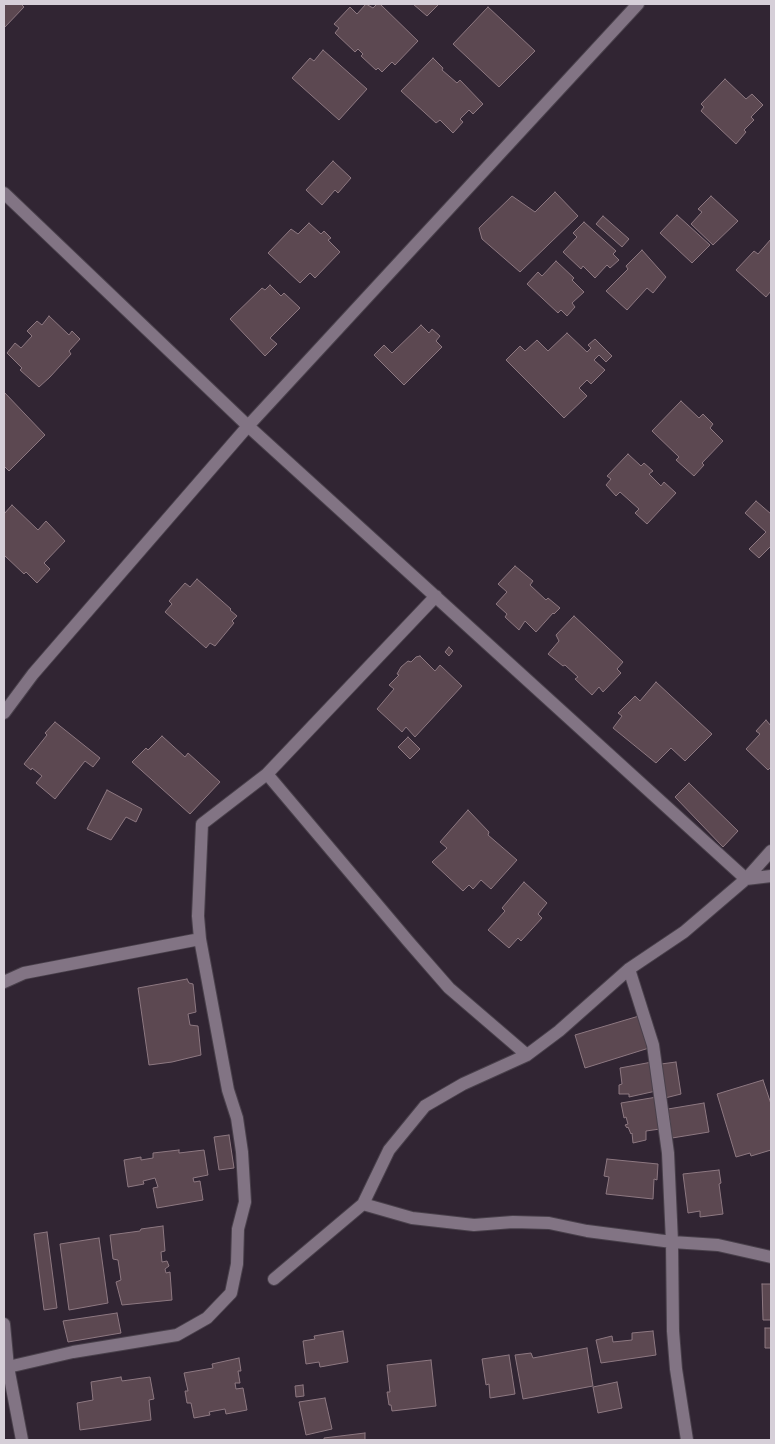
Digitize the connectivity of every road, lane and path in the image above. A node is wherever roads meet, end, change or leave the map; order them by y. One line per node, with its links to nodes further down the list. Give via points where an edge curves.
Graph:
1 (638, 4): 3 (street)
2 (4, 193): 3 (street)
3 (248, 426): 4 (street); 5 (street, via 33,674)
4 (436, 596): 6 (street); 9 (street)
5 (4, 713)
6 (267, 774): 10 (street, via 202,824); 13 (street, via 449,988)
7 (771, 851): 9 (street)
8 (771, 876): 9 (street)
9 (746, 879): 11 (street, via 684,932)
10 (200, 940): 12 (street, via 24,973); 19 (street, via 242,1152 245,1202 238,1229 237,1264 231,1293 207,1318 177,1335)
11 (629, 969): 13 (street, via 560,1031); 15 (street, via 653,1045 668,1153)
12 (4, 982)
13 (527, 1055): 14 (street, via 463,1084 425,1106 390,1150)
14 (363, 1204): 15 (street, via 412,1218 474,1225 549,1223); 17 (street)
15 (672, 1242): 16 (street, via 718,1245); 21 (street, via 673,1331)
16 (771, 1257)
17 (274, 1279)
18 (4, 1324): 19 (street)
19 (6, 1367): 20 (street)
20 (22, 1440)
21 (687, 1440)

